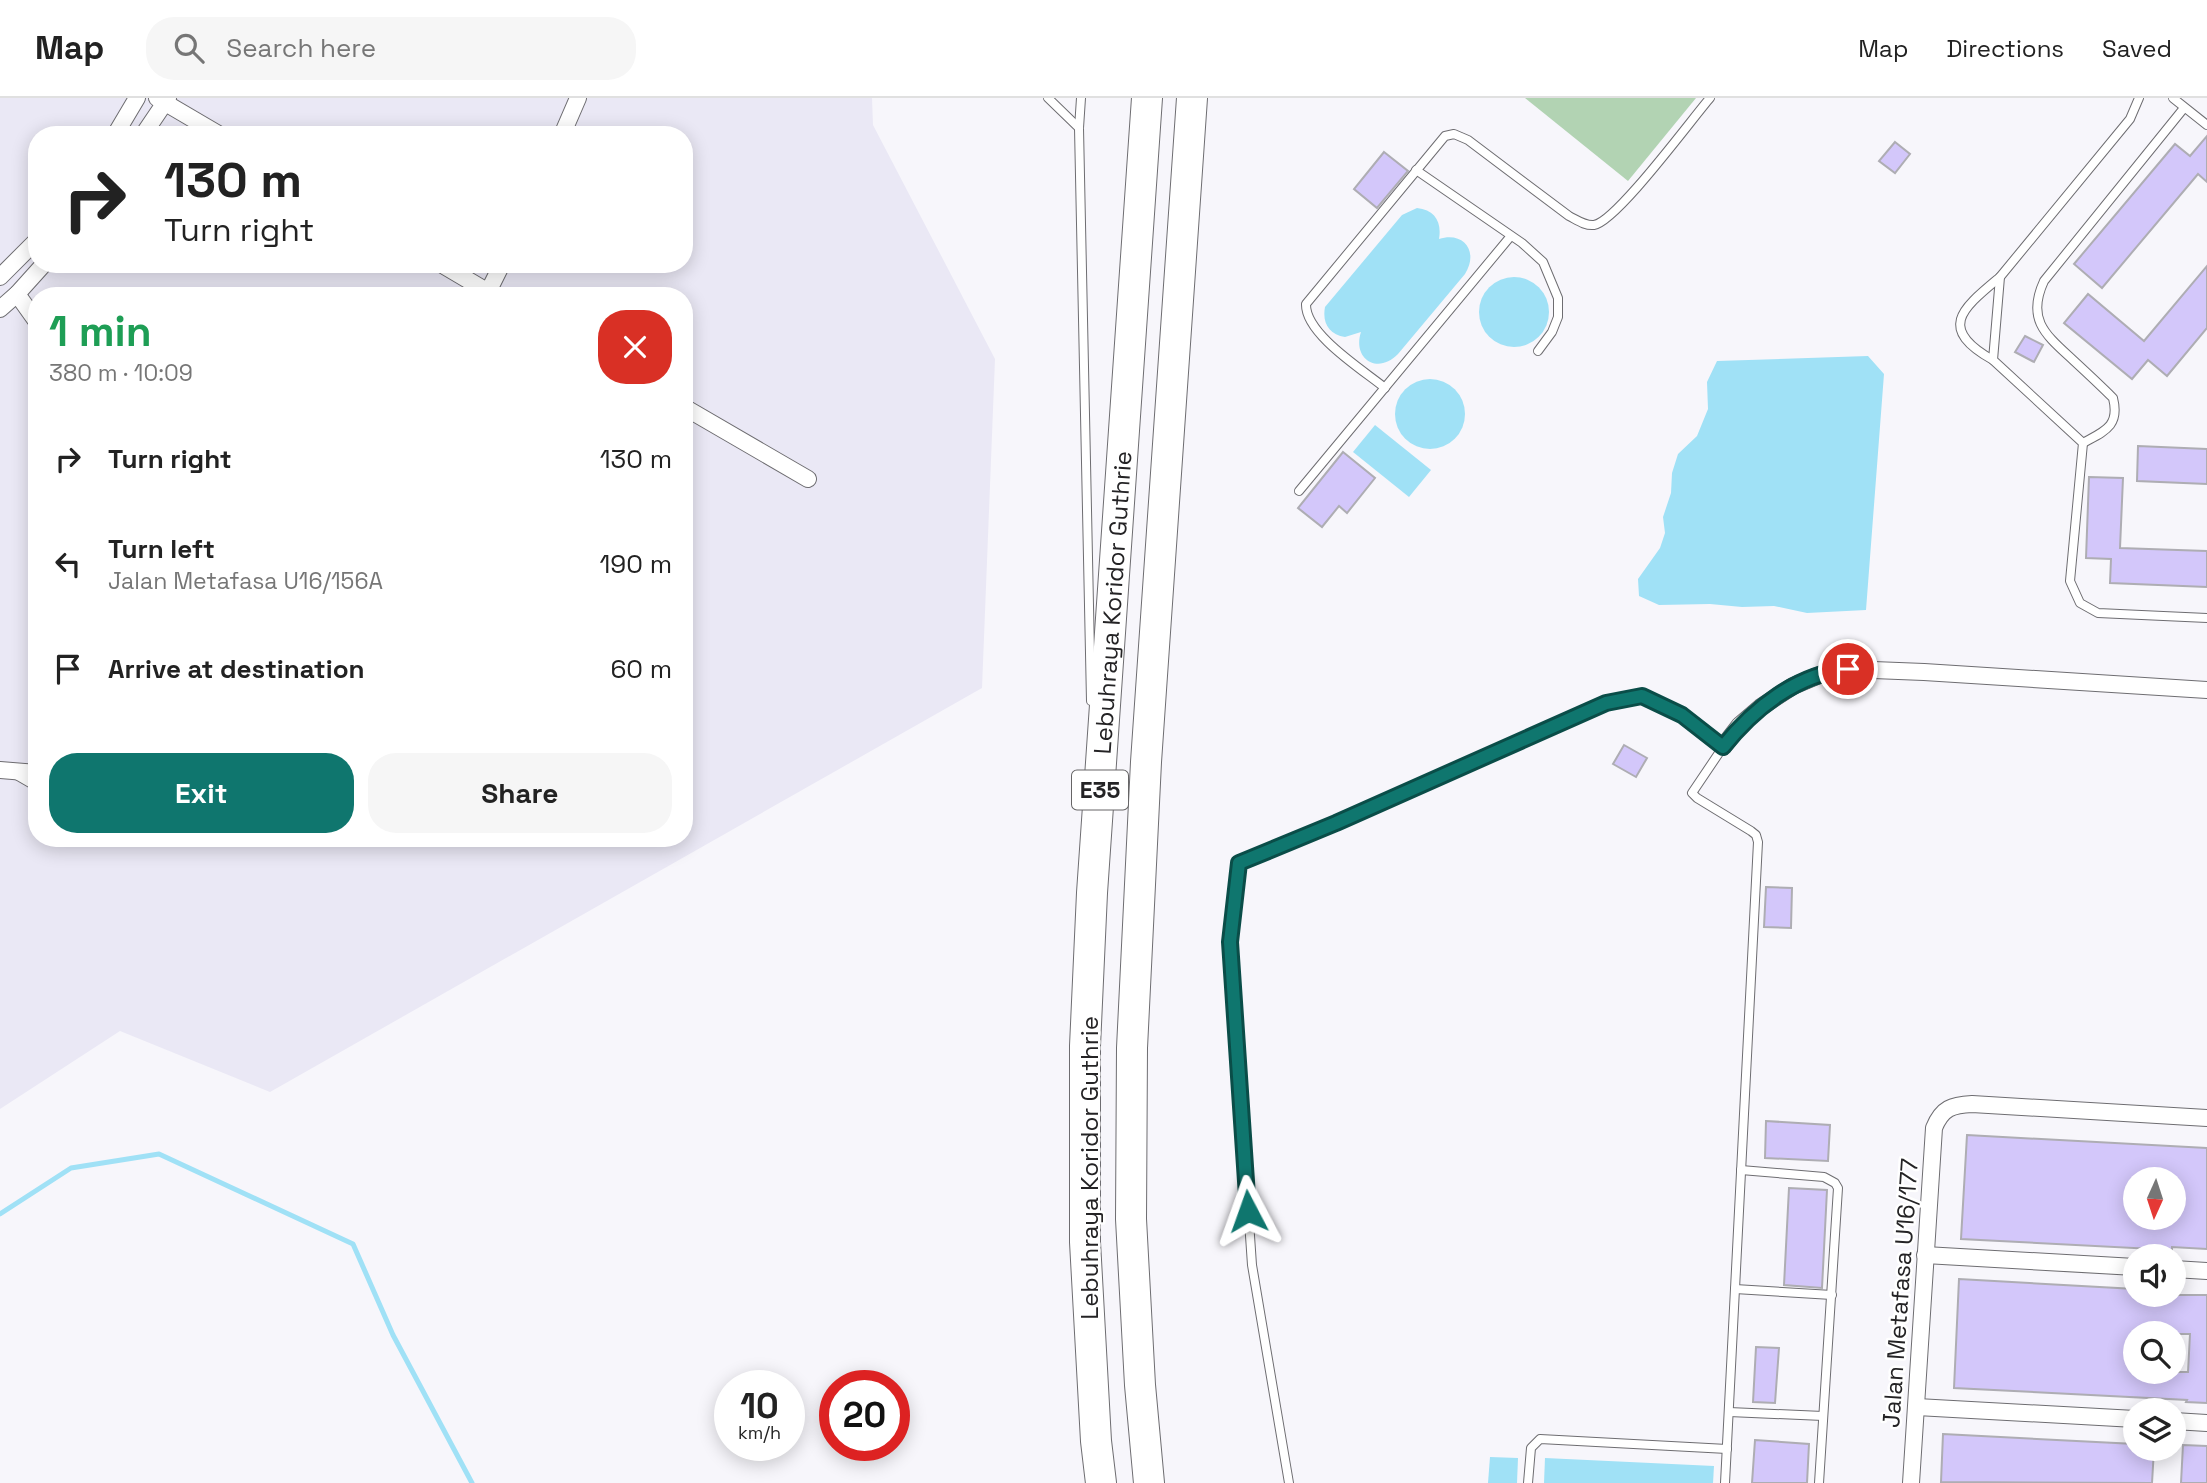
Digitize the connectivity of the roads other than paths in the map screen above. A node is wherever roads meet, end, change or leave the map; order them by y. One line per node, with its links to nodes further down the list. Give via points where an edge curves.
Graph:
1 (137, 98): 13 (street)
2 (578, 98): 16 (street)
3 (1048, 98): 17 (lane)
4 (1081, 98): 17 (lane)
5 (1147, 98): 44 (highway, Lebuhraya Koridor Guthrie / E35)
6 (1192, 98): 61 (highway, Lebuhraya Koridor Guthrie / E35, via 1147,748 1132,1048 1131,1219)
7 (1710, 98): 18 (lane, via 1627,199 1605,221 1593,225 1569,216 1459,135 1445,136)
8 (2139, 98): 24 (lane, via 2130,119)
9 (2173, 98): 11 (lane)
10 (163, 100): 14 (street); 15 (street)
11 (2184, 108): 12 (lane); 33 (lane, via 2038,294 2043,333 2113,398 2115,417 2107,430)
12 (2207, 125)
13 (120, 126)
14 (148, 126)
15 (205, 126)
16 (566, 126)
17 (1079, 128): 38 (lane)
18 (1416, 170): 19 (lane); 31 (lane, via 1306,304 1316,332)
19 (1510, 237): 29 (lane, via 1543,262 1558,299 1559,317); 31 (lane)
20 (28, 249): 23 (street)
21 (36, 273): 26 (street)
22 (456, 273): 25 (street)
23 (0, 277)
24 (2000, 277): 30 (lane); 30 (lane, via 1962,313 1962,335 1967,343)
25 (479, 287)
26 (18, 294): 27 (street); 28 (street)
27 (28, 308)
28 (0, 309)
29 (1538, 351)
30 (1993, 360): 33 (lane)
31 (1385, 388): 35 (lane)
32 (693, 412): 34 (street)
33 (2083, 443): 36 (lane, via 2070,581 2080,603 2098,613)
34 (807, 479)
35 (1299, 491)
36 (2207, 618)
37 (2207, 690): 39 (street, via 1924,671 1829,671 1793,686 1761,707)
38 (1091, 715)
39 (1723, 747): 46 (lane, via 1692,793 1751,831 1758,842); 62 (lane, via 1682,715 1642,696 1606,703 1239,863 1230,942 1252,1265)
40 (1091, 756): 44 (lane)
41 (6, 771): 42 (street); 43 (lane)
42 (28, 772)
43 (28, 782)
44 (1092, 892): 60 (highway, Lebuhraya Koridor Guthrie / E35, via 1085,1046 1085,1242)
45 (2207, 1118): 47 (street, Jalan Metafasa U16/177, via 1972,1104 1945,1109 1934,1128)
46 (1741, 1170): 51 (lane); 52 (lane, via 1824,1177 1835,1183 1839,1195)
47 (1925, 1255): 48 (street); 53 (street, Jalan Metafasa U16/177)
48 (2123, 1266)
49 (2186, 1270): 50 (street)
50 (2207, 1271)
51 (1735, 1289): 52 (lane); 54 (lane)
52 (1832, 1295): 55 (lane)
53 (1917, 1407): 56 (street); 66 (street, Jalan Metafasa U16/177)
54 (1729, 1412): 55 (lane); 59 (lane)
55 (1823, 1416): 65 (lane)
56 (2123, 1418)
57 (2186, 1422): 58 (street)
58 (2207, 1423)
59 (1727, 1449): 63 (lane, via 1540,1439 1531,1448); 64 (lane)
60 (1101, 1483)
61 (1149, 1483)
62 (1289, 1483)
63 (1528, 1483)
64 (1725, 1483)
65 (1819, 1483)
66 (1911, 1483)

